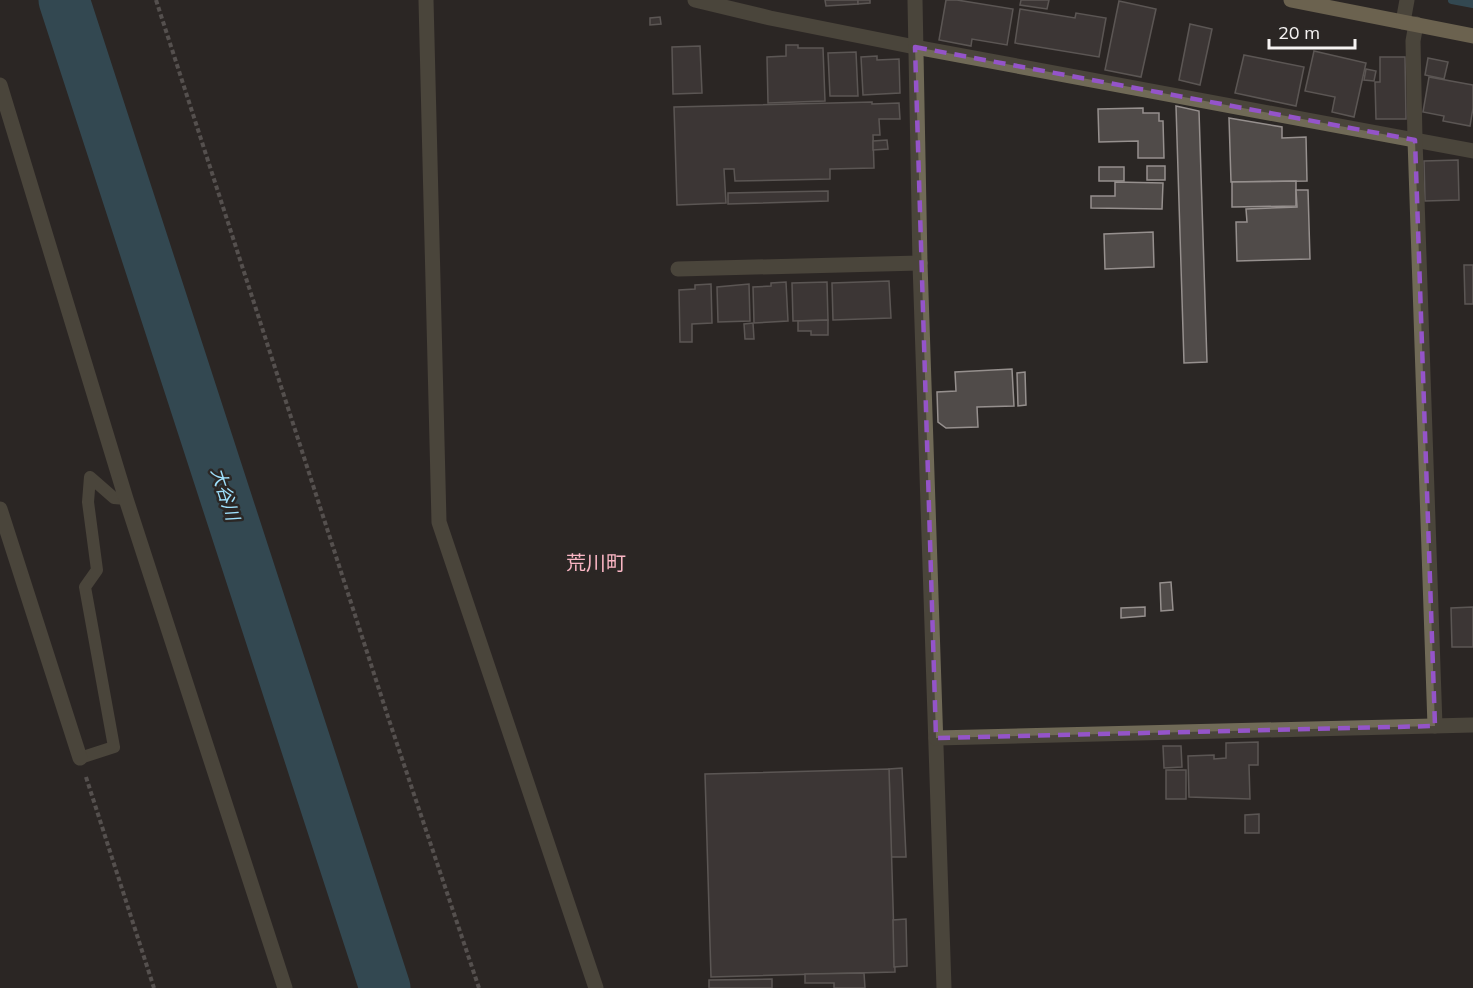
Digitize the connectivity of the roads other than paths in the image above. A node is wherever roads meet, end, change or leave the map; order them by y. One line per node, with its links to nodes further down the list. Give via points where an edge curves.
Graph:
1 (426, 0): 22 (street, via 439,522)
2 (695, 0): 9 (street)
3 (915, 0): 9 (street)
4 (1291, 0): 6 (main road)
5 (1407, 0): 7 (street)
6 (1311, 2): 7 (main road)
7 (1410, 23): 8 (main road); 11 (street)
8 (1473, 36)
9 (915, 47): 11 (street); 13 (street)
10 (0, 85): 15 (street)
11 (1415, 140): 12 (street); 18 (street)
12 (1473, 151)
13 (920, 262): 14 (street); 19 (street)
14 (678, 269)
15 (126, 499): 20 (lane, via 114,498 90,477 88,501 97,570 85,587 114,747); 21 (street)
16 (0, 509): 20 (street)
17 (1473, 725): 18 (street)
18 (1436, 726): 19 (street)
19 (936, 738): 23 (street)
20 (80, 758)
21 (285, 988)
22 (596, 988)
23 (944, 988)

